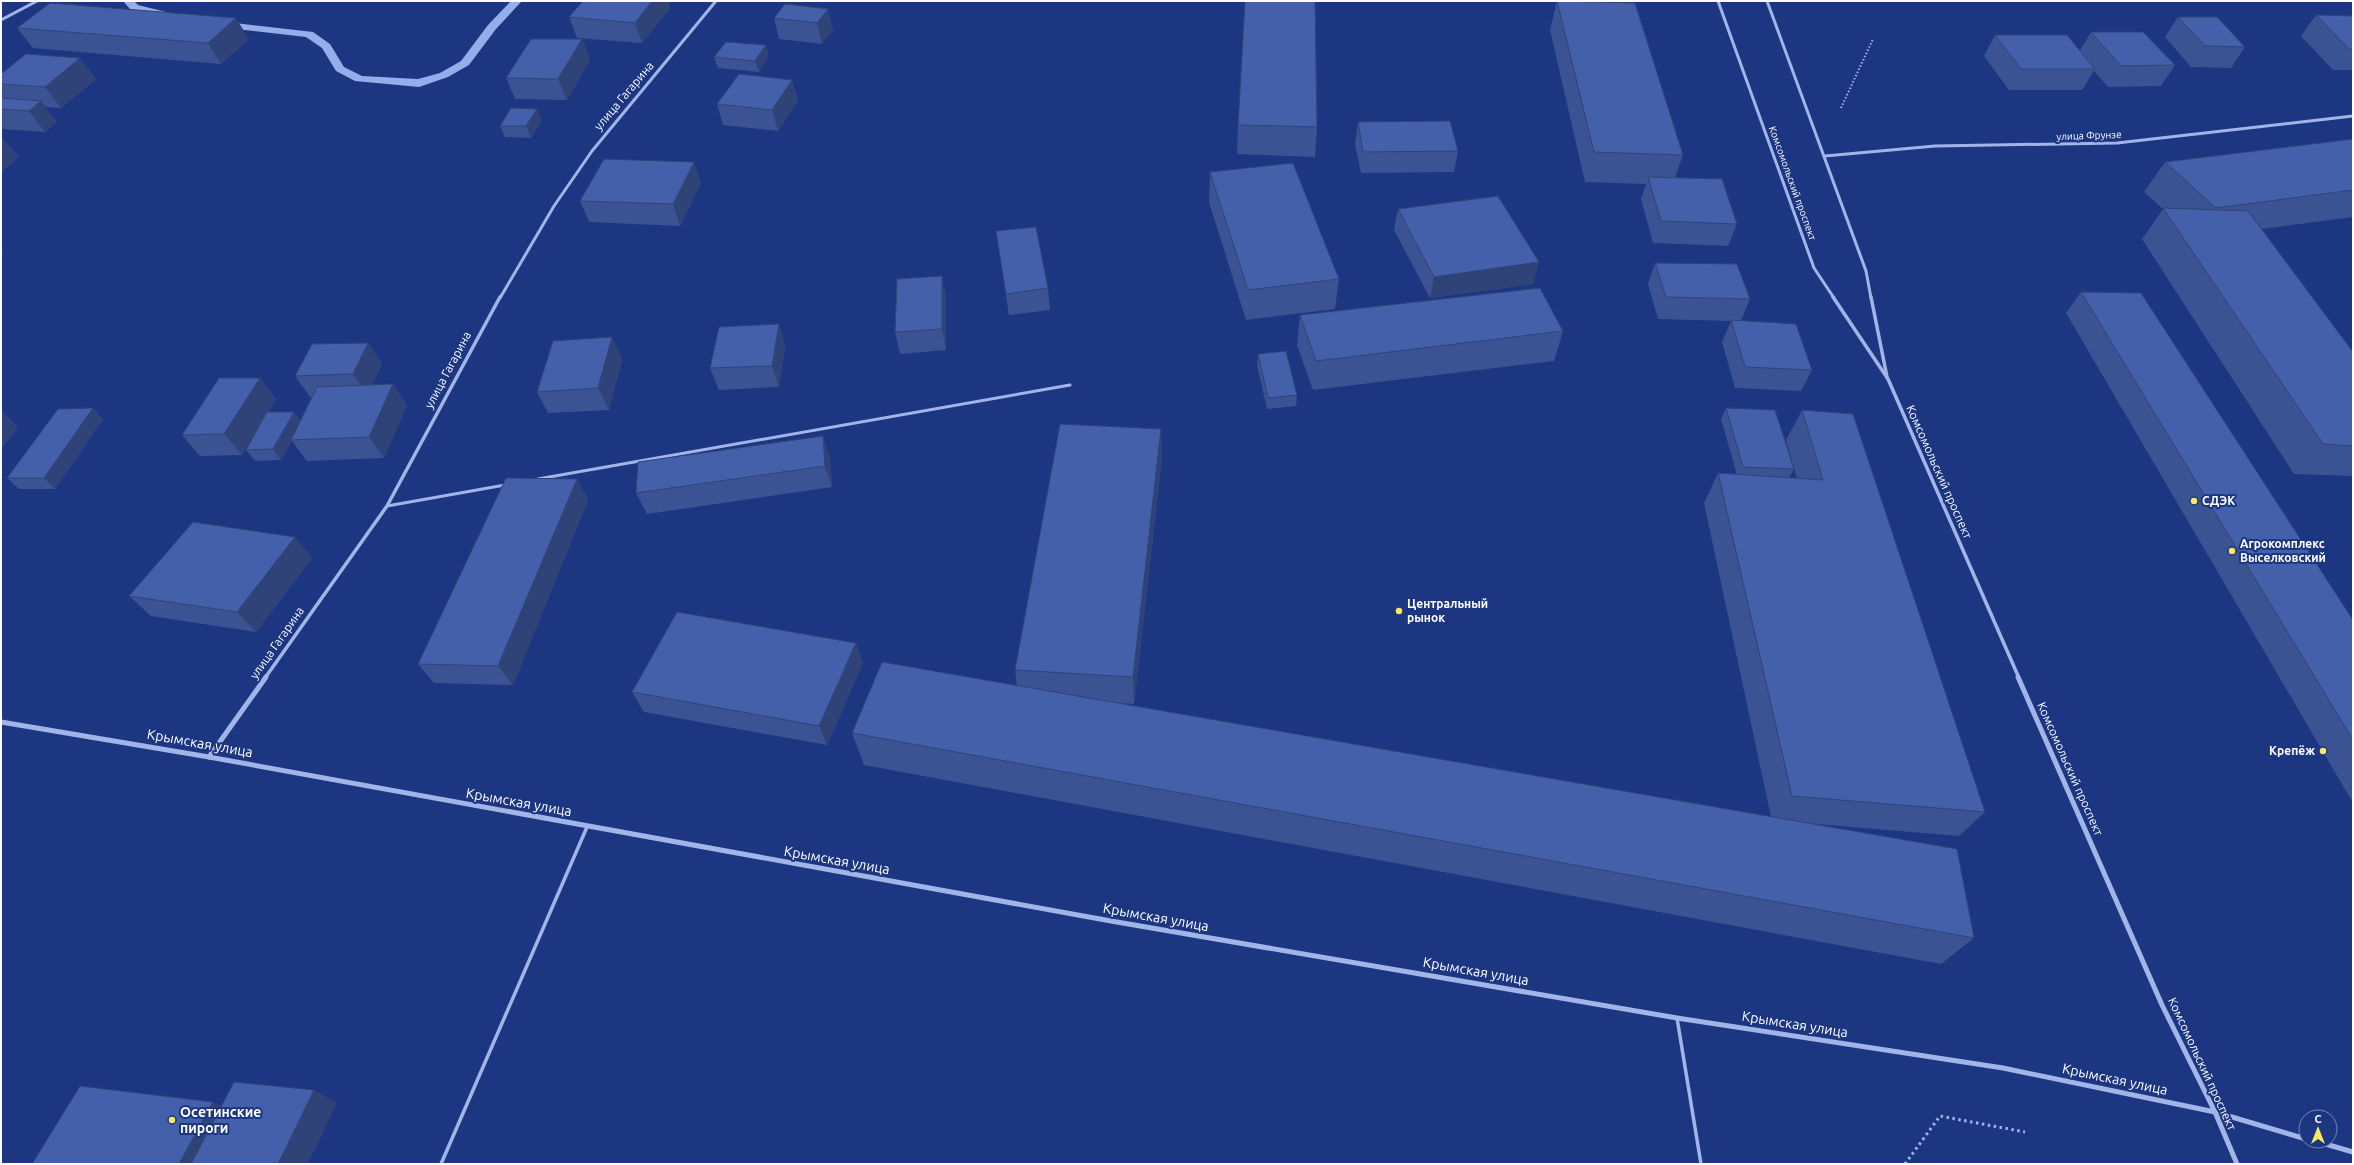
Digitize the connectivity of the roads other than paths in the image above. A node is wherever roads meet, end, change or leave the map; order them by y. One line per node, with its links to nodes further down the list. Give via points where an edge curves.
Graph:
1 (36, 1): 5 (street)
2 (716, 1): 12 (street, улица Гагарина, via 592,151 554,206 489,316)
3 (1718, 1): 8 (street, Комсомольский проспект, via 1814,268)
4 (1767, 1): 7 (street, Комсомольский проспект)
5 (1, 20)
6 (2353, 116): 7 (street, улица Фрунзе, via 2117,143 1935,146)
7 (1825, 156): 8 (street, Комсомольский проспект, via 1866,271)
8 (1888, 380): 17 (street, Комсомольский проспект, via 2162,1005)
9 (1070, 385): 10 (lane)
10 (536, 480)
11 (512, 484): 12 (lane)
12 (387, 506): 14 (street, улица Гагарина)
13 (1, 722): 14 (street, Крымская улица)
14 (209, 757): 15 (street, Крымская улица)
15 (587, 827): 16 (street, Крымская улица, via 1119,923); 21 (lane)
16 (1677, 1018): 17 (street, Крымская улица, via 2003,1068); 22 (lane)
17 (2215, 1112): 18 (street, Крымская улица); 23 (street, Комсомольский проспект)
18 (2298, 1136)
19 (2338, 1148): 20 (street)
20 (2353, 1152)
21 (441, 1164)
22 (1701, 1164)
23 (2237, 1164)

